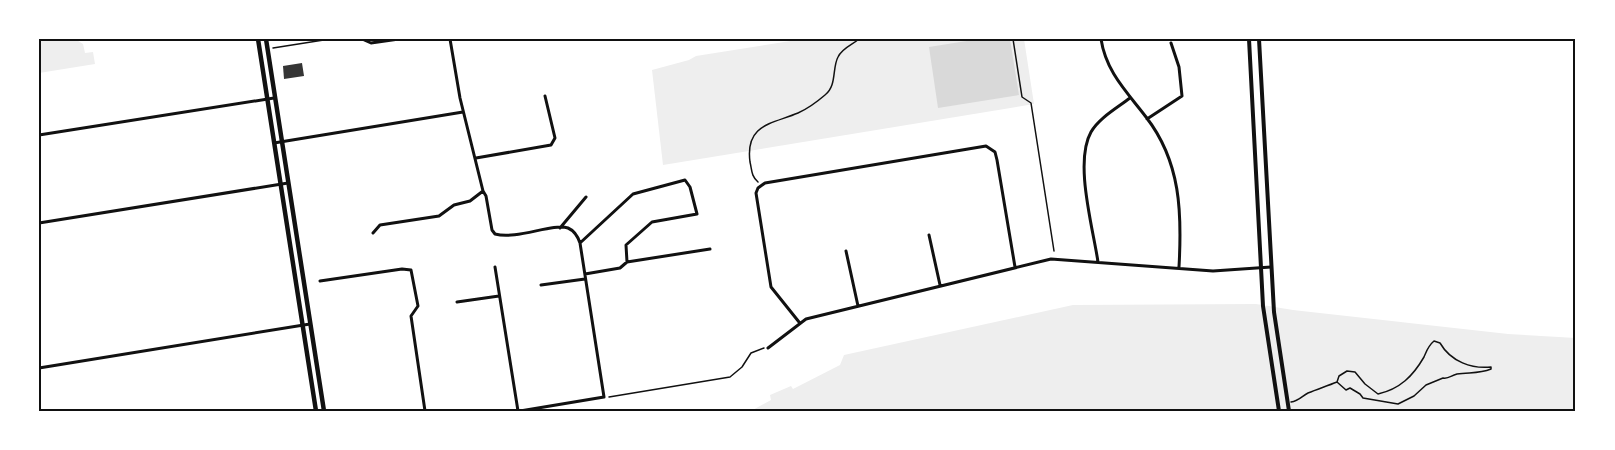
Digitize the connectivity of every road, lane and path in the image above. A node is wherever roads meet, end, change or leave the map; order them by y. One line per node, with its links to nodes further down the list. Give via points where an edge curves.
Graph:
1 (258, 39): 17 (main road)
2 (266, 39): 15 (main road)
3 (330, 39): 13 (path)
4 (362, 39): 5 (street, via 371,43)
5 (399, 39)
6 (450, 39): 18 (street)
7 (859, 39): 26 (path, via 838,56 830,90 825,95 799,112 768,124 752,139 752,176)
8 (1013, 39): 36 (path, via 1022,97 1030,103)
9 (1101, 39): 16 (street, via 1108,66)
10 (1249, 39): 43 (main road)
11 (1259, 39): 42 (main road)
12 (1171, 43): 19 (street, via 1182,96)
13 (273, 48)
14 (545, 96): 23 (street, via 554,142)
15 (275, 98): 17 (street); 21 (main road)
16 (1130, 98): 19 (street); 38 (street, via 1098,123 1084,149 1083,170)
17 (267, 99): 20 (street); 22 (main road)
18 (463, 112): 21 (street); 23 (street)
19 (1148, 118): 41 (street, via 1173,172 1181,213)
20 (39, 135)
21 (282, 142): 22 (street); 24 (main road)
22 (274, 143): 25 (main road)
23 (476, 158): 27 (street)
24 (288, 183): 25 (street); 53 (main road)
25 (280, 185): 29 (street); 54 (main road)
26 (760, 185): 40 (street, via 986,146 997,159); 52 (street, via 757,197 771,286)
27 (483, 191): 30 (street, via 495,234); 31 (street, via 439,216 380,225)
28 (586, 197): 30 (street)
29 (39, 223)
30 (561, 228): 33 (street, via 575,232)
31 (373, 233)
32 (929, 235): 48 (street)
33 (580, 243): 37 (street, via 633,194 685,180 697,214 652,222 626,245); 44 (street)
34 (710, 249): 37 (street)
35 (846, 250): 51 (street)
36 (1054, 251)
37 (627, 262): 44 (street, via 620,268)
38 (1098, 262): 40 (street, via 1051,259); 41 (street)
39 (495, 267): 49 (street)
40 (1015, 267): 48 (street)
41 (1179, 267): 43 (street, via 1213,271)
42 (1271, 267): 43 (street); 59 (main road)
43 (1261, 268): 64 (main road)
44 (585, 274): 45 (street)
45 (585, 279): 47 (street); 58 (street)
46 (320, 281): 62 (street, via 411,270 418,306 411,319)
47 (541, 285)
48 (940, 285): 51 (street)
49 (499, 296): 50 (street); 63 (street)
50 (457, 303)
51 (858, 306): 52 (street)
52 (799, 322): 55 (street)
53 (310, 324): 54 (street); 61 (main road)
54 (302, 326): 56 (street); 60 (main road)
55 (768, 348): 58 (path, via 750,353 730,377)
56 (39, 368)
57 (1336, 382): 57 (path, via 1363,398 1398,404 1443,378 1478,374 1491,368 1459,362 1434,341 1410,378 1390,391 1378,394 1355,372 1347,371); 59 (path, via 1304,395 1297,402)
58 (604, 397): 63 (street)
59 (1287, 403): 65 (main road)
60 (316, 411)
61 (324, 411)
62 (425, 411)
63 (519, 411)
64 (1279, 411)
65 (1289, 411)

